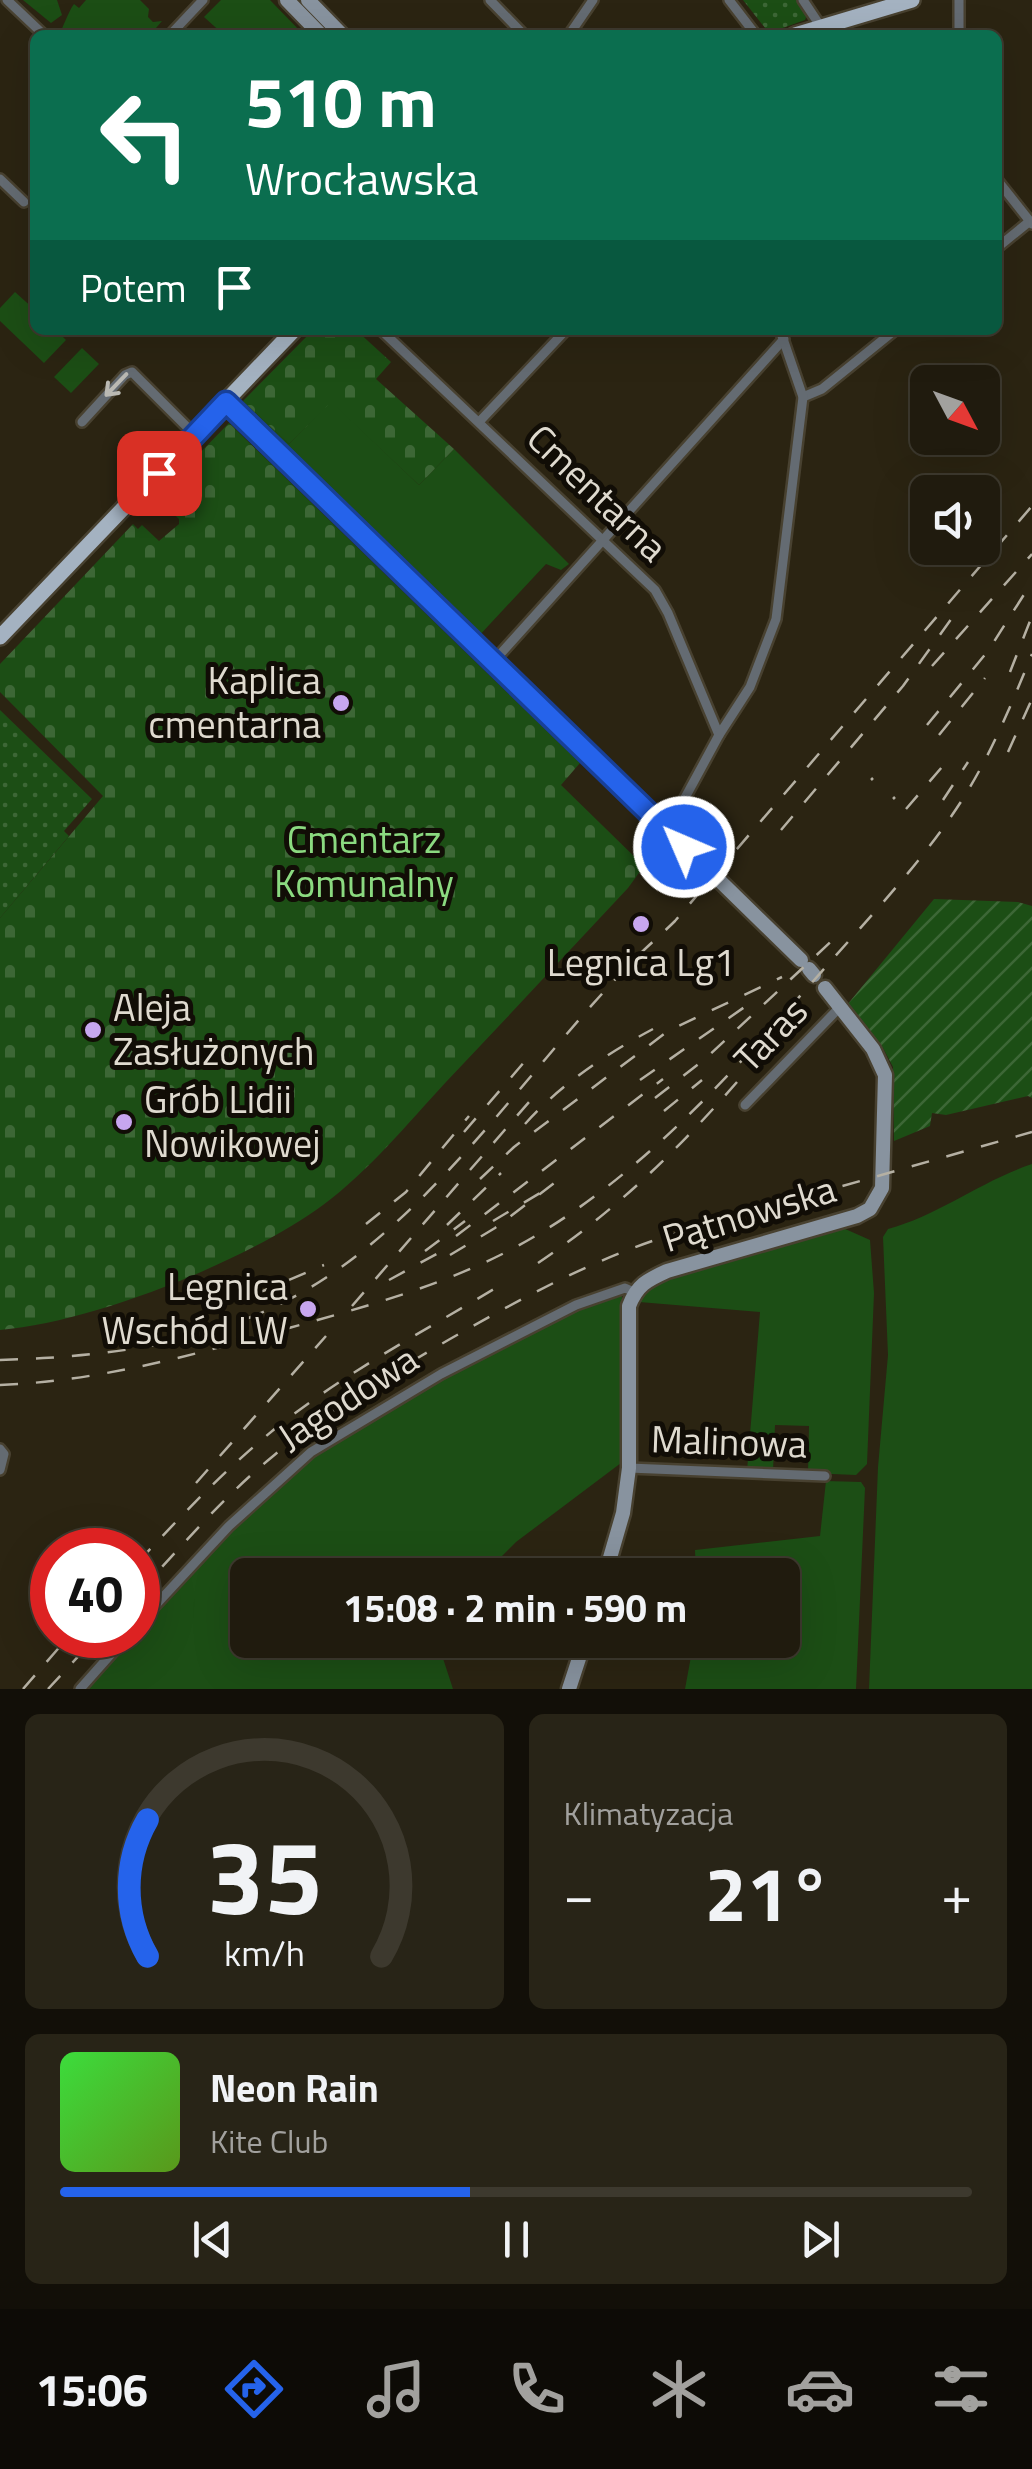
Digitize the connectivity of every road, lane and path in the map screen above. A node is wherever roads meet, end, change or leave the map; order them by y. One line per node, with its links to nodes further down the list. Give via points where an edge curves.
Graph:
1 (7, 0): 12 (street)
2 (204, 0): 13 (street)
3 (287, 0): 10 (street)
4 (490, 0): 16 (street)
5 (592, 0): 17 (street)
6 (729, 0): 18 (street)
7 (803, 0): 11 (street)
8 (912, 0): 11 (main road)
9 (959, 0): 20 (street)
10 (307, 3): 14 (street); 15 (street)
11 (821, 27): 19 (main road)
12 (39, 30)
13 (175, 30)
14 (320, 30)
15 (337, 30)
16 (519, 30)
17 (572, 30)
18 (752, 30)
19 (811, 30)
20 (959, 30)
21 (0, 179): 23 (street)
22 (1002, 187): 24 (street)
23 (24, 202)
24 (1031, 223): 25 (street)
25 (1002, 245)
26 (289, 335): 33 (main road)
27 (386, 335): 35 (street, Cmentarna)
28 (561, 335): 35 (street)
29 (781, 335): 37 (street)
30 (782, 335): 32 (street)
31 (889, 335): 32 (street)
32 (802, 398): 40 (street, via 776,619 750,688)
33 (226, 402): 36 (main road); 39 (street)
34 (82, 422): 36 (street, one-way to 34, via 134,373)
35 (479, 422): 37 (street, Cmentarna)
36 (195, 435): 38 (main road)
37 (604, 539): 39 (street); 40 (street, Cmentarna, via 661,598)
38 (0, 638)
39 (494, 662): 41 (street)
40 (718, 735): 41 (street)
41 (667, 830): 42 (street)
42 (684, 847)
43 (721, 882): 44 (street)
44 (808, 968)
45 (825, 988): 46 (street, Pątnowska)
46 (840, 1007): 47 (street, Taras); 48 (street, Pątnowska, via 885,1075 877,1200 857,1216 667,1271)
47 (745, 1105)
48 (634, 1292): 50 (street, Pątnowska); 54 (street, Jagodowa, via 625,1288 576,1305 441,1374 312,1452)
49 (0, 1449): 51 (street)
50 (630, 1468): 52 (street, Malinowa); 53 (street, Pątnowska)
51 (0, 1470)
52 (825, 1476)
53 (610, 1558)
54 (160, 1601)
55 (108, 1658): 57 (street)
56 (579, 1658): 58 (street)
57 (80, 1689)
58 (569, 1689)

